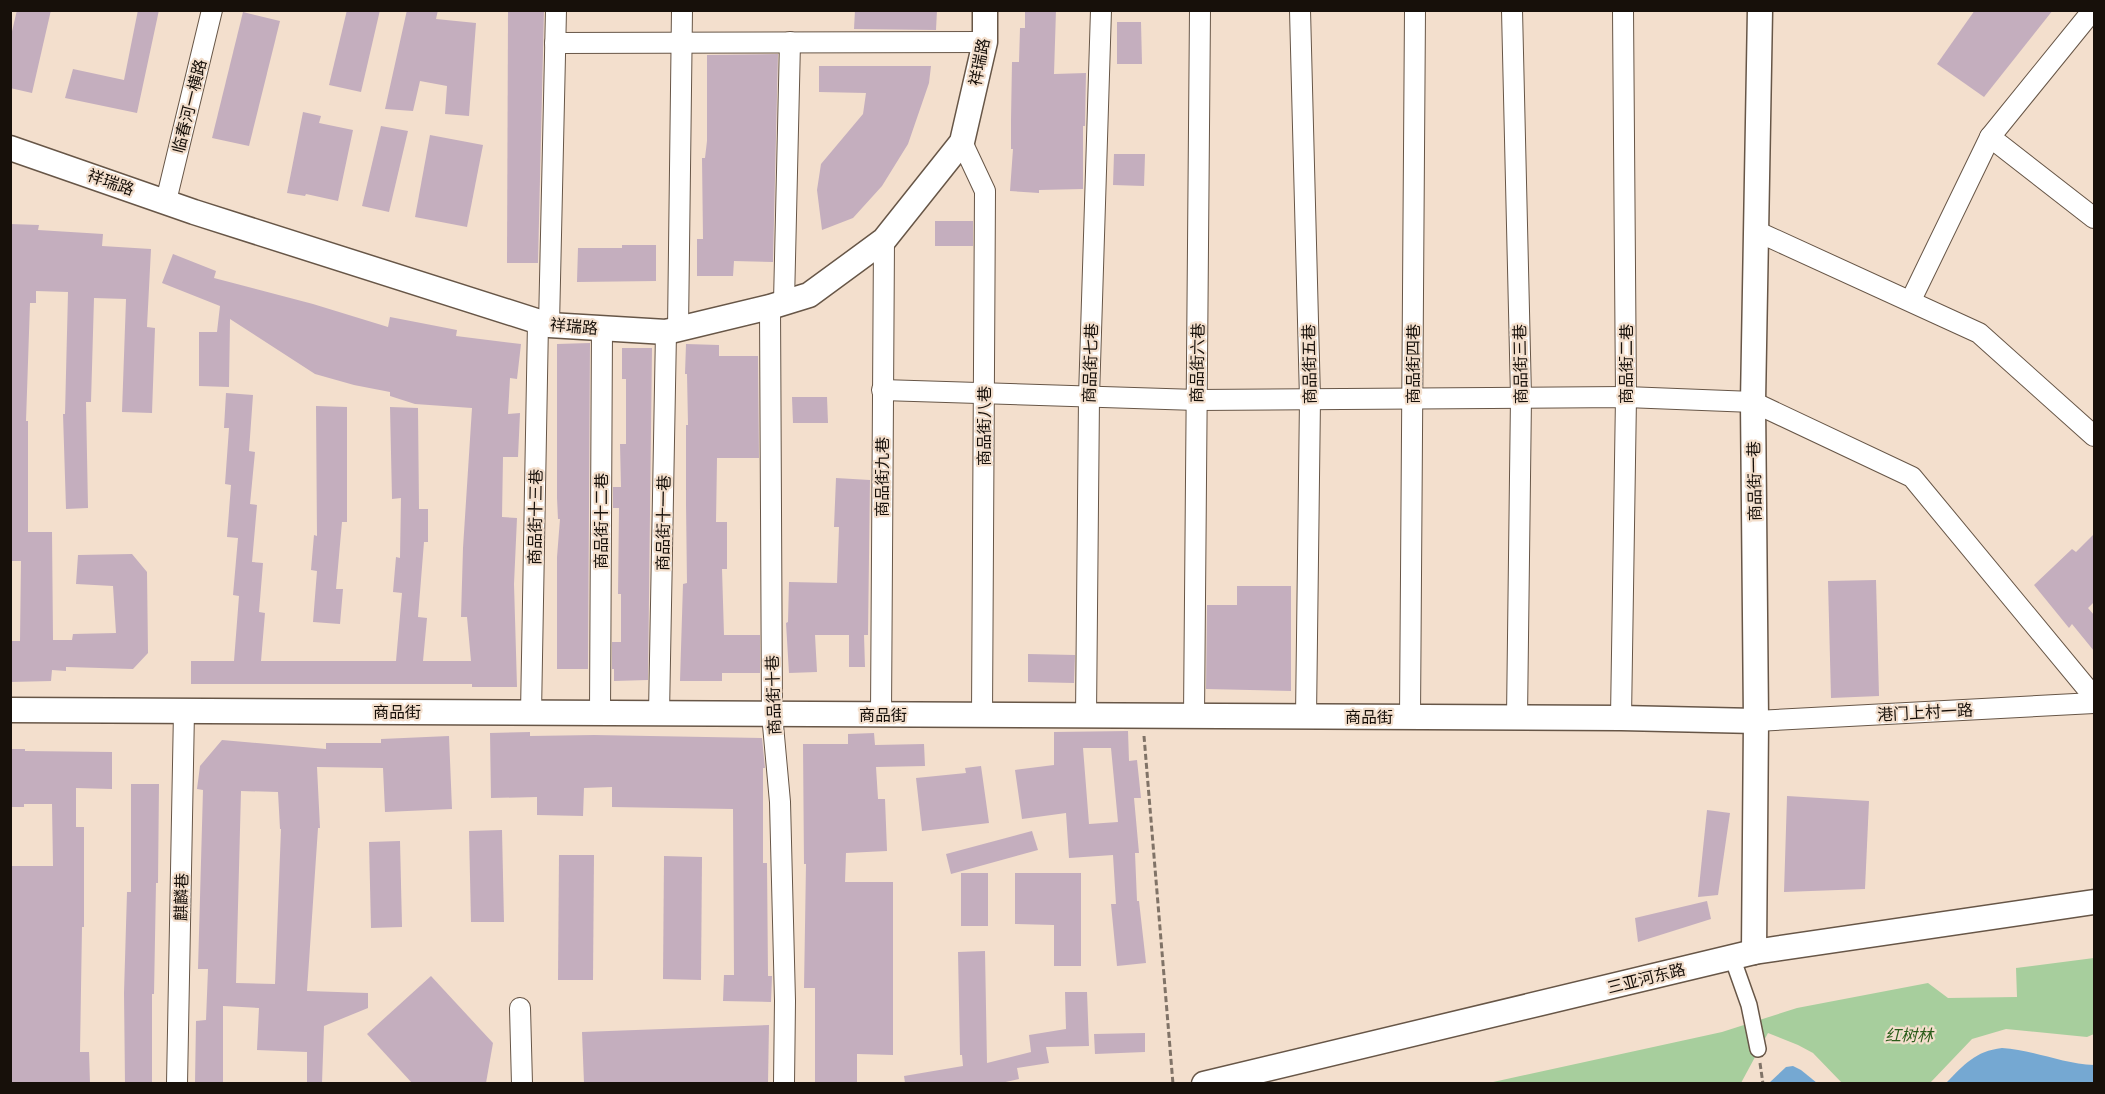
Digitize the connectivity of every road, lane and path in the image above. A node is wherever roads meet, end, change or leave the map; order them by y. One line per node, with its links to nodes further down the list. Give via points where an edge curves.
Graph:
1 (212, 10): 20 (street, 临春河一横路)
2 (556, 10): 16 (street, 商品街十三巷)
3 (682, 10): 13 (street, 商品街十一巷)
4 (985, 10): 15 (street, 祥瑞路)
5 (1101, 10): 31 (street, 商品街七巷)
6 (1200, 10): 36 (street, 商品街六巷)
7 (1300, 10): 35 (street, 商品街五巷)
8 (1415, 10): 33 (street, 商品街四巷)
9 (1512, 10): 34 (street, 商品街三巷)
10 (1623, 10): 32 (street, 商品街二巷)
11 (1760, 10): 22 (street, 商品街一巷)
12 (2093, 10): 17 (street)
13 (681, 42): 14 (street); 16 (street); 28 (street, 商品街十一巷)
14 (790, 42): 15 (street); 25 (street, 商品街十巷)
15 (985, 42): 18 (street, 祥瑞路)
16 (555, 43): 26 (street, 商品街十三巷)
17 (1990, 137): 21 (street); 24 (street)
18 (962, 142): 23 (street, 祥瑞路); 30 (street, 商品街八巷, via 985,191)
19 (10, 148): 20 (street, 祥瑞路)
20 (166, 201): 26 (street, 祥瑞路)
21 (2094, 218)
22 (1756, 231): 24 (street); 37 (street, 商品街一巷)
23 (884, 240): 25 (street, 祥瑞路, via 809,295); 29 (street, 商品街九巷)
24 (1911, 300): 38 (street, via 1979,333)
25 (777, 304): 28 (street, 祥瑞路); 46 (street, 商品街十巷)
26 (544, 324): 27 (street, 祥瑞路); 43 (street, 商品街十三巷)
27 (602, 329): 28 (street, 祥瑞路); 44 (street, 商品街十二巷)
28 (672, 330): 45 (street, 商品街十一巷)
29 (882, 390): 30 (street); 47 (street, 商品街九巷)
30 (984, 394): 31 (street); 48 (street, 商品街八巷)
31 (1089, 397): 36 (street); 49 (street, 商品街七巷)
32 (1626, 397): 34 (street); 37 (street); 55 (street, 商品街二巷)
33 (1413, 398): 34 (street); 35 (street); 53 (street, 商品街四巷)
34 (1521, 398): 54 (street, 商品街三巷)
35 (1310, 399): 36 (street); 52 (street, 商品街五巷)
36 (1197, 400): 51 (street, 商品街六巷)
37 (1753, 402): 39 (street, via 1912,477); 56 (street, 商品街一巷)
38 (2094, 436)
39 (2094, 697)
40 (2094, 703): 56 (street, 港门上村一路)
41 (10, 710): 42 (street, 商品街)
42 (184, 711): 43 (street, 商品街); 61 (street, 麒麟巷)
43 (531, 713): 44 (street, 商品街)
44 (600, 713): 45 (street, 商品街)
45 (659, 714): 46 (street, 商品街)
46 (772, 714): 47 (street, 商品街); 63 (street, 商品街十巷, via 780,802)
47 (880, 715): 48 (street, 商品街)
48 (982, 715): 49 (street, 商品街)
49 (1086, 716): 50 (street, 商品街)
50 (1142, 716): 51 (street, 商品街); 64 (path)
51 (1194, 716): 52 (street, 商品街)
52 (1306, 717): 53 (street, 商品街)
53 (1410, 717): 54 (street, 商品街)
54 (1517, 718): 55 (street, 商品街)
55 (1621, 718): 56 (street, 商品街)
56 (1756, 721): 58 (street, 商品街一巷)
57 (2094, 902): 58 (street, 三亚河东路)
58 (1743, 954): 60 (street); 65 (street, 三亚河东路)
59 (520, 1008): 62 (street)
60 (1758, 1049)
61 (177, 1083)
62 (522, 1083)
63 (784, 1083)
64 (1173, 1083)
65 (1204, 1083)

